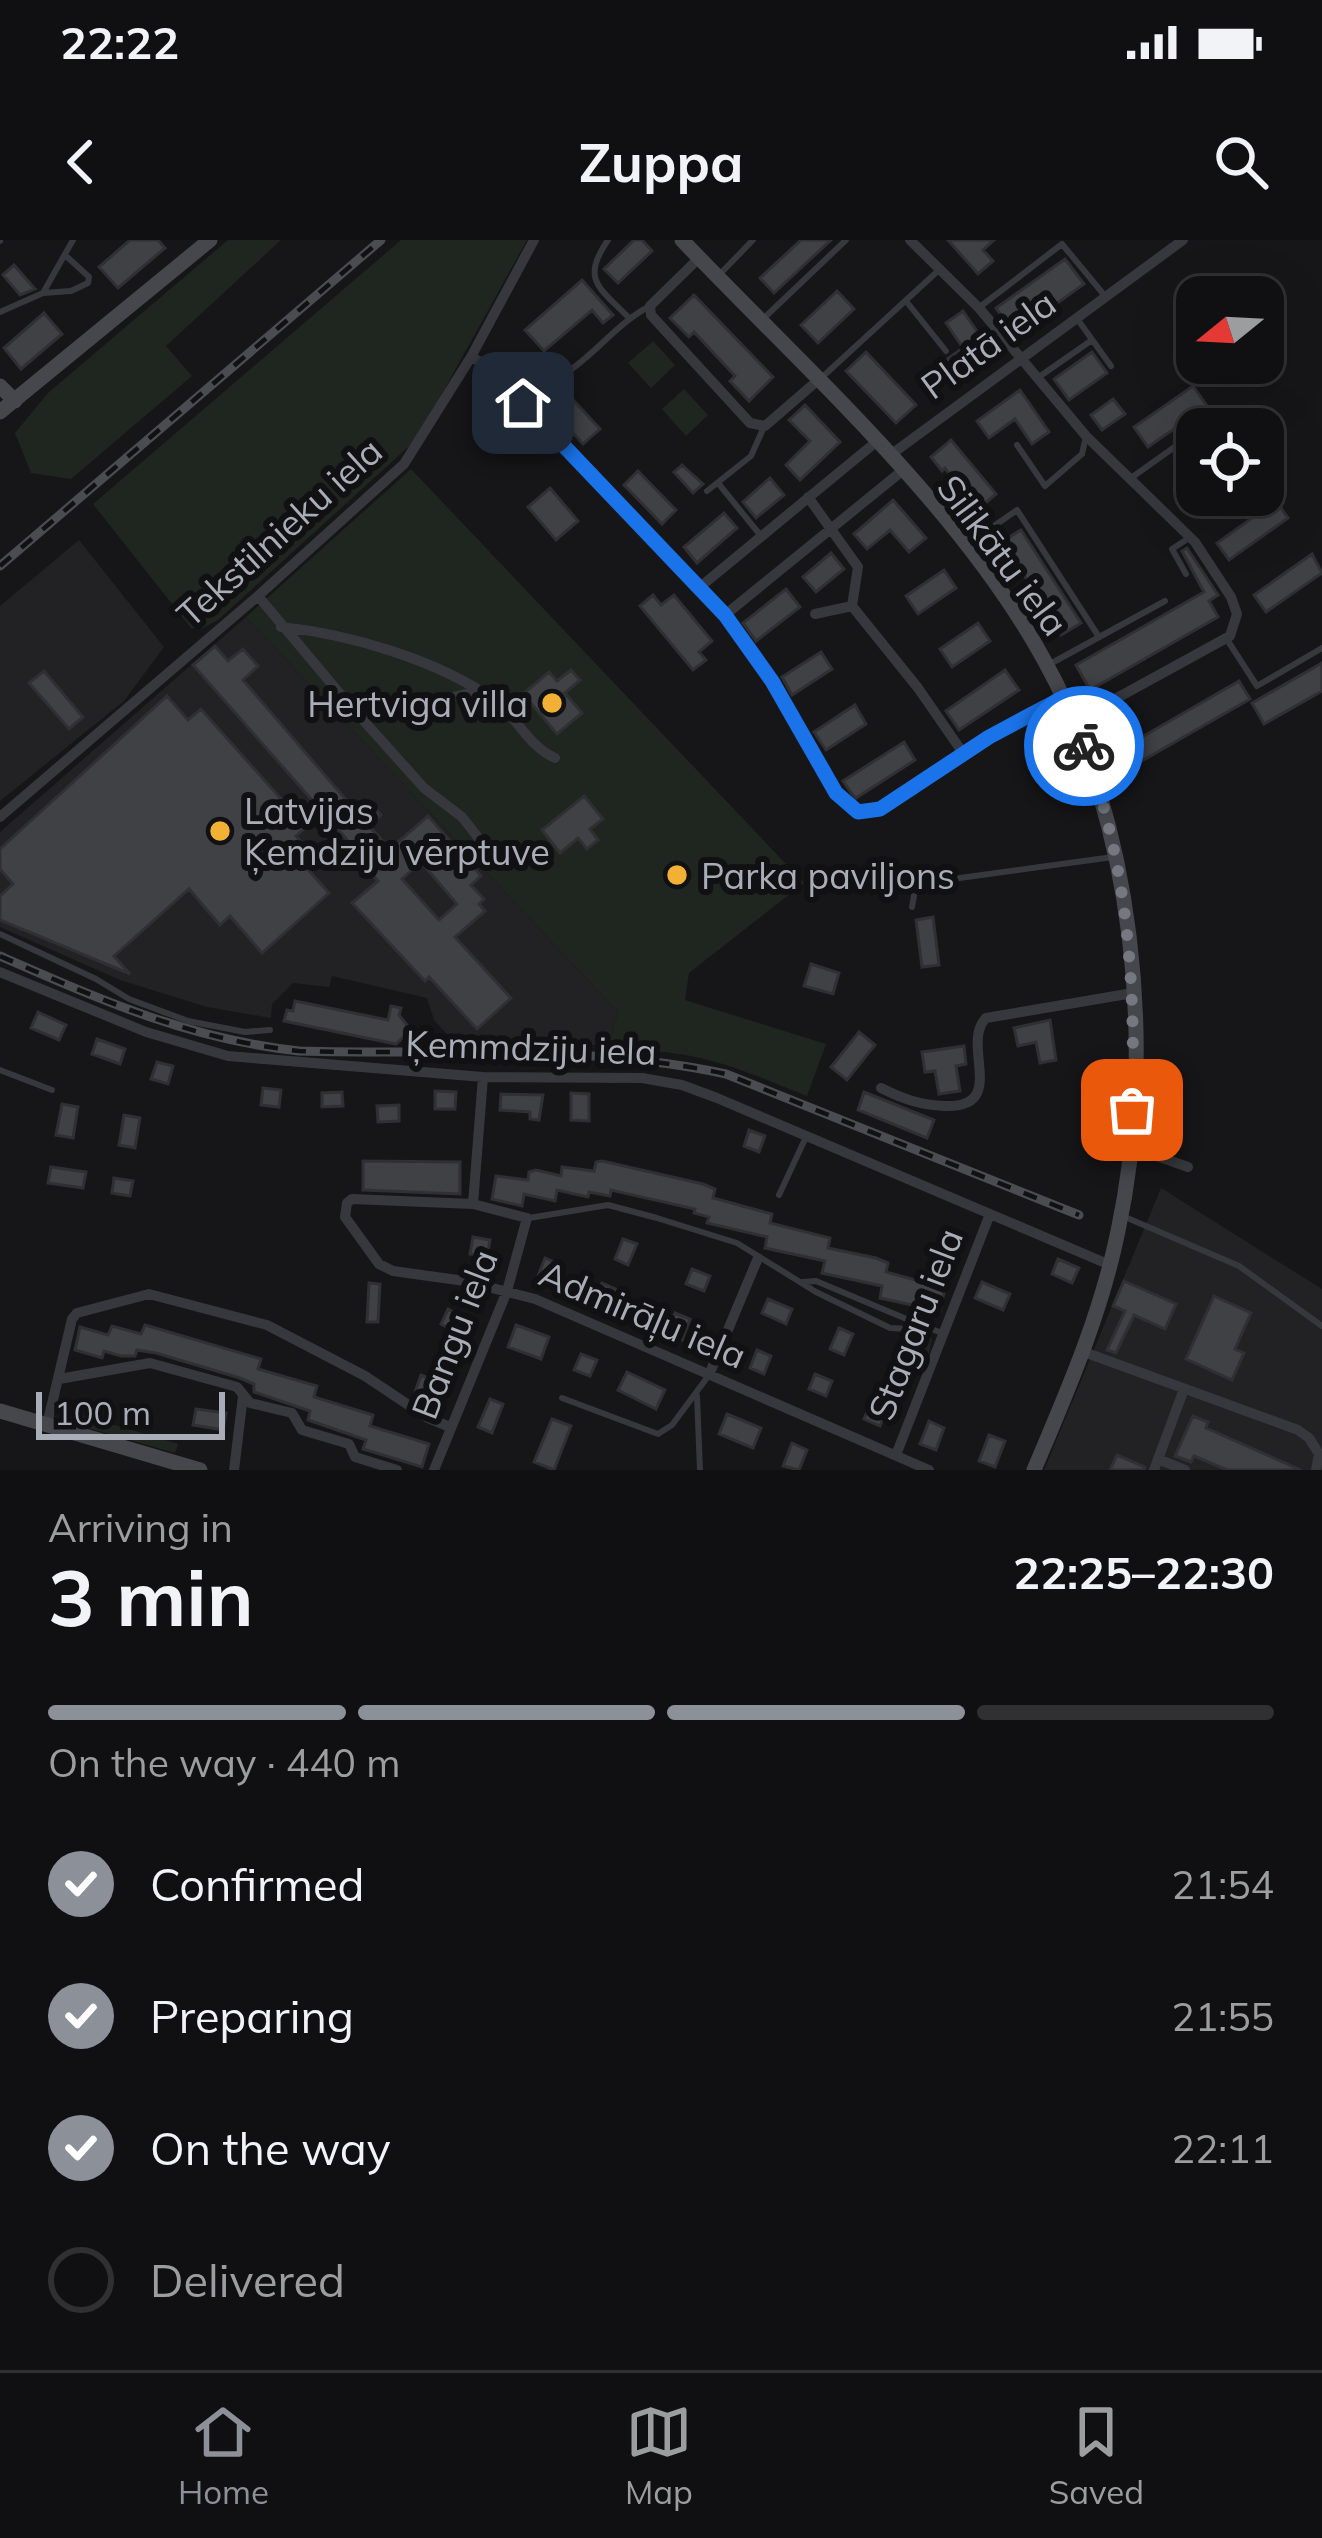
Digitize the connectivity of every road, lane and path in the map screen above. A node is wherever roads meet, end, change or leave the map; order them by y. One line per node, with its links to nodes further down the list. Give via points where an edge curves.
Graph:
1 (73, 240): 10 (lane)
2 (210, 240): 31 (main road)
3 (534, 240): 25 (street, Tekstilnieku iela)
4 (608, 240): 21 (lane, via 593,274)
5 (682, 240): 11 (main road, Silikātu iela)
6 (753, 240): 13 (lane)
7 (846, 240): 22 (lane)
8 (910, 240): 12 (street)
9 (1183, 240): 15 (street, Platā iela)
10 (64, 254): 14 (lane); 14 (lane, via 88,283)
11 (699, 258): 13 (main road, Silikātu iela); 17 (street)
12 (940, 268): 16 (lane); 18 (street)
13 (717, 277): 22 (main road, Silikātu iela)
14 (43, 292): 19 (lane)
15 (1105, 296): 18 (lane, via 1062,244); 20 (street, Platā iela)
16 (906, 301): 24 (lane); 29 (lane)
17 (650, 306): 21 (lane); 34 (street, via 750,423)
18 (979, 308): 26 (street)
19 (0, 312)
20 (1076, 317): 23 (lane); 26 (street, Platā iela)
21 (629, 318): 32 (lane)
22 (760, 322): 29 (main road, Silikātu iela)
23 (1092, 340): 27 (lane); 28 (lane)
24 (946, 351)
25 (471, 357): 32 (street); 51 (street, Tekstilnieku iela, via 404,464)
26 (1018, 359): 28 (street); 39 (street, Platā iela)
27 (1111, 366)
28 (1035, 380): 35 (street)
29 (817, 381): 34 (street); 36 (main road, Silikātu iela)
30 (0, 386): 31 (main road)
31 (15, 401): 33 (main road)
32 (523, 403): 50 (street)
33 (0, 412)
34 (765, 426): 42 (lane, via 751,457)
35 (1086, 436): 37 (lane, via 1082,454 1045,486); 41 (street)
36 (876, 442): 39 (main road, Silikātu iela); 44 (street)
37 (1017, 445)
38 (1176, 446): 41 (lane)
39 (889, 456): 40 (main road, Silikātu iela)
40 (902, 471): 45 (street); 48 (main road, Silikātu iela)
41 (1131, 478): 47 (street)
42 (718, 482): 43 (lane); 46 (lane)
43 (707, 491)
44 (808, 497): 45 (street); 46 (street)
45 (832, 527): 53 (street, via 858,567); 55 (street)
46 (761, 536): 50 (street)
47 (1190, 537): 49 (lane, via 1172,548); 58 (street, via 1232,597 1237,614)
48 (966, 546): 57 (lane, via 1017,510); 60 (main road, Silikātu iela)
49 (1186, 574)
50 (700, 587): 55 (street)
51 (258, 596): 56 (street); 67 (street, Tekstilnieku iela)
52 (1165, 601): 57 (lane)
53 (852, 606): 54 (street); 65 (street)
54 (815, 614)
55 (725, 615): 65 (street, via 836,793 858,812 880,809)
56 (281, 627): 61 (street, via 411,656); 63 (street)
57 (1099, 637): 60 (lane)
58 (1228, 637): 59 (lane, via 1257,686); 64 (street)
59 (1322, 648)
60 (1048, 666): 62 (main road, Silikātu iela)
61 (478, 691): 63 (street, via 415,706); 66 (street)
62 (1064, 697): 64 (main road, Silikātu iela); 65 (street)
63 (346, 701): 68 (street)
64 (1075, 721): 69 (main road, Silikātu iela)
65 (963, 753)
66 (555, 758)
67 (0, 817)
68 (484, 845)
69 (1117, 857): 70 (lane, via 916,884); 73 (main road, Silikātu iela)
70 (912, 907)
71 (0, 934): 74 (lane, via 188,1021)
72 (0, 972): 76 (street, Ķemmdziju iela, via 228,1057)
73 (1133, 993): 77 (street, via 986,1018 978,1033 979,1089 961,1105 921,1104); 80 (main road, Silikātu iela)
74 (270, 1030)
75 (0, 1070): 78 (lane)
76 (483, 1077): 79 (street, Ķemmdziju iela, via 662,1080); 83 (street)
77 (881, 1088)
78 (52, 1090)
79 (806, 1137): 82 (lane); 84 (street, Ķemmdziju iela)
80 (1131, 1148): 81 (street); 85 (main road, Silikātu iela)
81 (1188, 1167)
82 (779, 1195)
83 (472, 1204): 86 (street); 90 (street, Admirāļu iela, via 352,1199 346,1216 379,1264 393,1271)
84 (989, 1214): 88 (street, Ķemmdziju iela); 93 (street, Stagaru iela)
85 (1121, 1216): 88 (main road, Silikātu iela); 92 (lane, via 1239,1266)
86 (527, 1218): 87 (lane, via 608,1205 737,1243); 90 (street, Bangu iela)
87 (758, 1258): 89 (lane); 95 (street)
88 (1110, 1265): 94 (main road, Silikātu iela)
89 (798, 1282): 91 (lane, via 816,1281); 91 (lane, via 890,1328)
90 (507, 1291): 95 (street, Admirāļu iela); 103 (street, Bangu iela)
91 (916, 1323): 93 (lane)
92 (1322, 1326)
93 (942, 1333): 104 (street, Stagaru iela)
94 (1084, 1352): 97 (street); 112 (main road, Silikātu iela)
95 (709, 1375): 98 (lane); 104 (street, Admirāļu iela)
96 (59, 1379): 99 (street, via 150,1363); 102 (street); 103 (street, via 77,1313 149,1294 266,1325)
97 (1184, 1389): 105 (street); 114 (street, via 1298,1430 1319,1454)
98 (697, 1392): 100 (lane, via 658,1434); 110 (lane)
99 (243, 1395): 107 (street); 108 (street, via 292,1414 302,1430 349,1444 355,1457)
100 (562, 1398)
101 (0, 1411): 102 (main road)
102 (47, 1425): 106 (main road)
103 (450, 1427): 109 (street, Bangu iela)
104 (896, 1455): 111 (street, Admirāļu iela)
105 (1156, 1465): 113 (street)
106 (200, 1470)
107 (234, 1470)
108 (397, 1470)
109 (434, 1470)
110 (700, 1470)
111 (929, 1470)
112 (1034, 1470)
113 (1184, 1470)
114 (1316, 1470)

